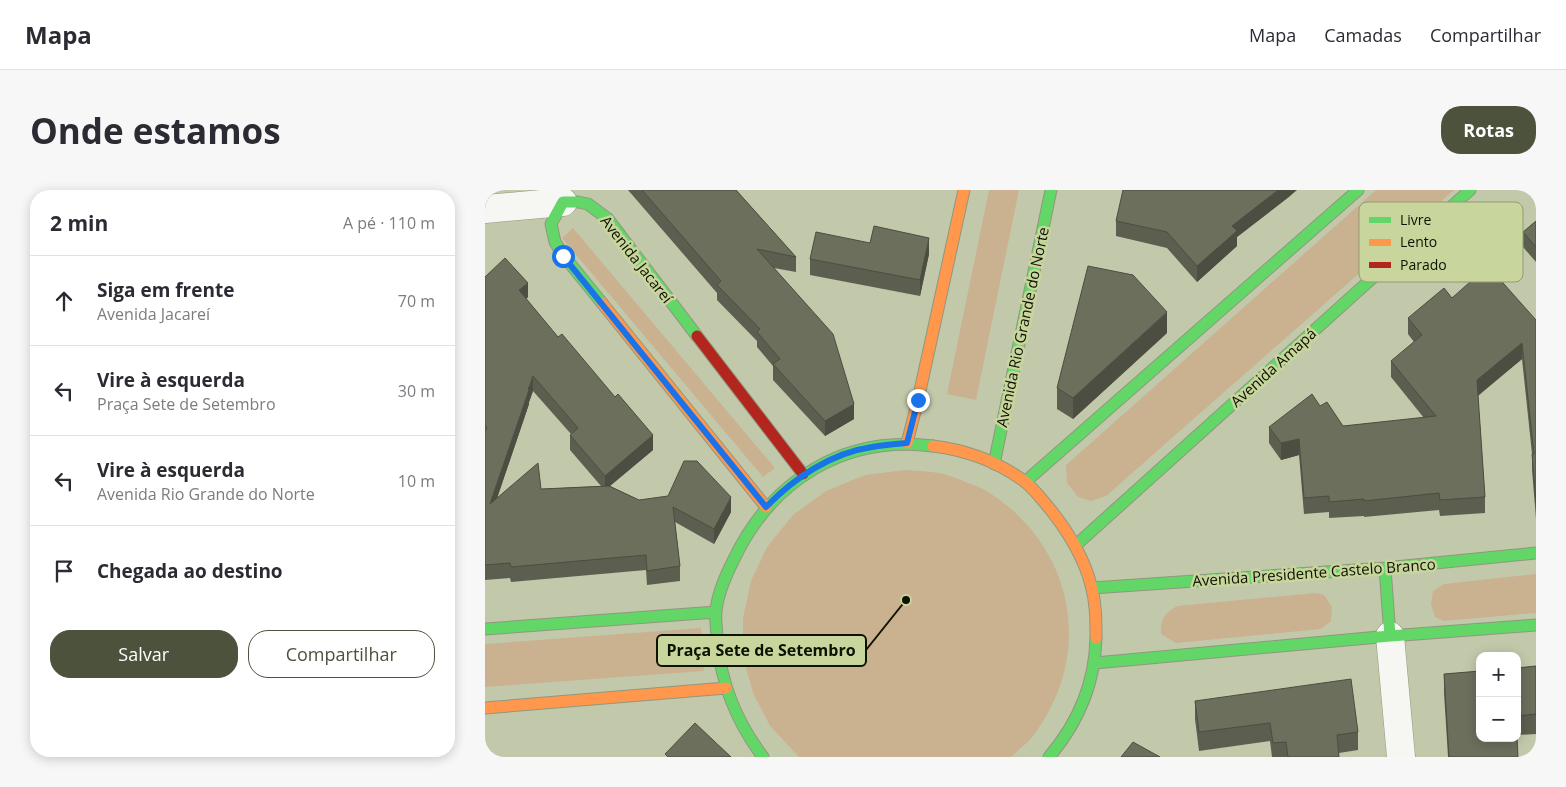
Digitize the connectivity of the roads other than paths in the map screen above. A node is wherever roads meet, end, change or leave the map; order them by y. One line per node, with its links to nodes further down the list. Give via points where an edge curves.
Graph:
1 (964, 190): 9 (main road)
2 (1051, 190): 10 (main road, Avenida Rio Grande do Norte)
3 (1358, 190): 12 (main road)
4 (1470, 190): 6 (main road, Avenida Amapá)
5 (564, 196): 7 (street); 11 (main road, Avenida Jacareí, via 594,206 608,219); 13 (main road, via 551,224 555,242 563,256)
6 (1457, 202)
7 (485, 209)
8 (1368, 282): 14 (main road, Avenida Amapá)
9 (907, 443): 10 (main road, via 966,452); 11 (main road, via 870,447 836,458)
10 (993, 464): 12 (main road)
11 (803, 474): 13 (main road)
12 (1025, 482): 14 (main road, via 1059,518)
13 (766, 507): 18 (main road, via 735,553)
14 (1076, 545): 17 (main road)
15 (1536, 553): 16 (main road, Avenida Presidente Castelo Branco)
16 (1385, 568): 17 (main road, Avenida Presidente Castelo Branco); 21 (main road)
17 (1092, 588): 22 (main road, via 1097,630)
18 (716, 612): 20 (main road); 23 (main road, via 718,650)
19 (1536, 625): 21 (main road)
20 (485, 629)
21 (1390, 636): 22 (main road); 27 (street)
22 (1095, 663): 26 (main road, via 1086,695 1072,726)
23 (726, 688): 24 (main road); 25 (main road, via 736,718)
24 (485, 708)
25 (763, 757)
26 (1049, 757)
27 (1401, 757)

